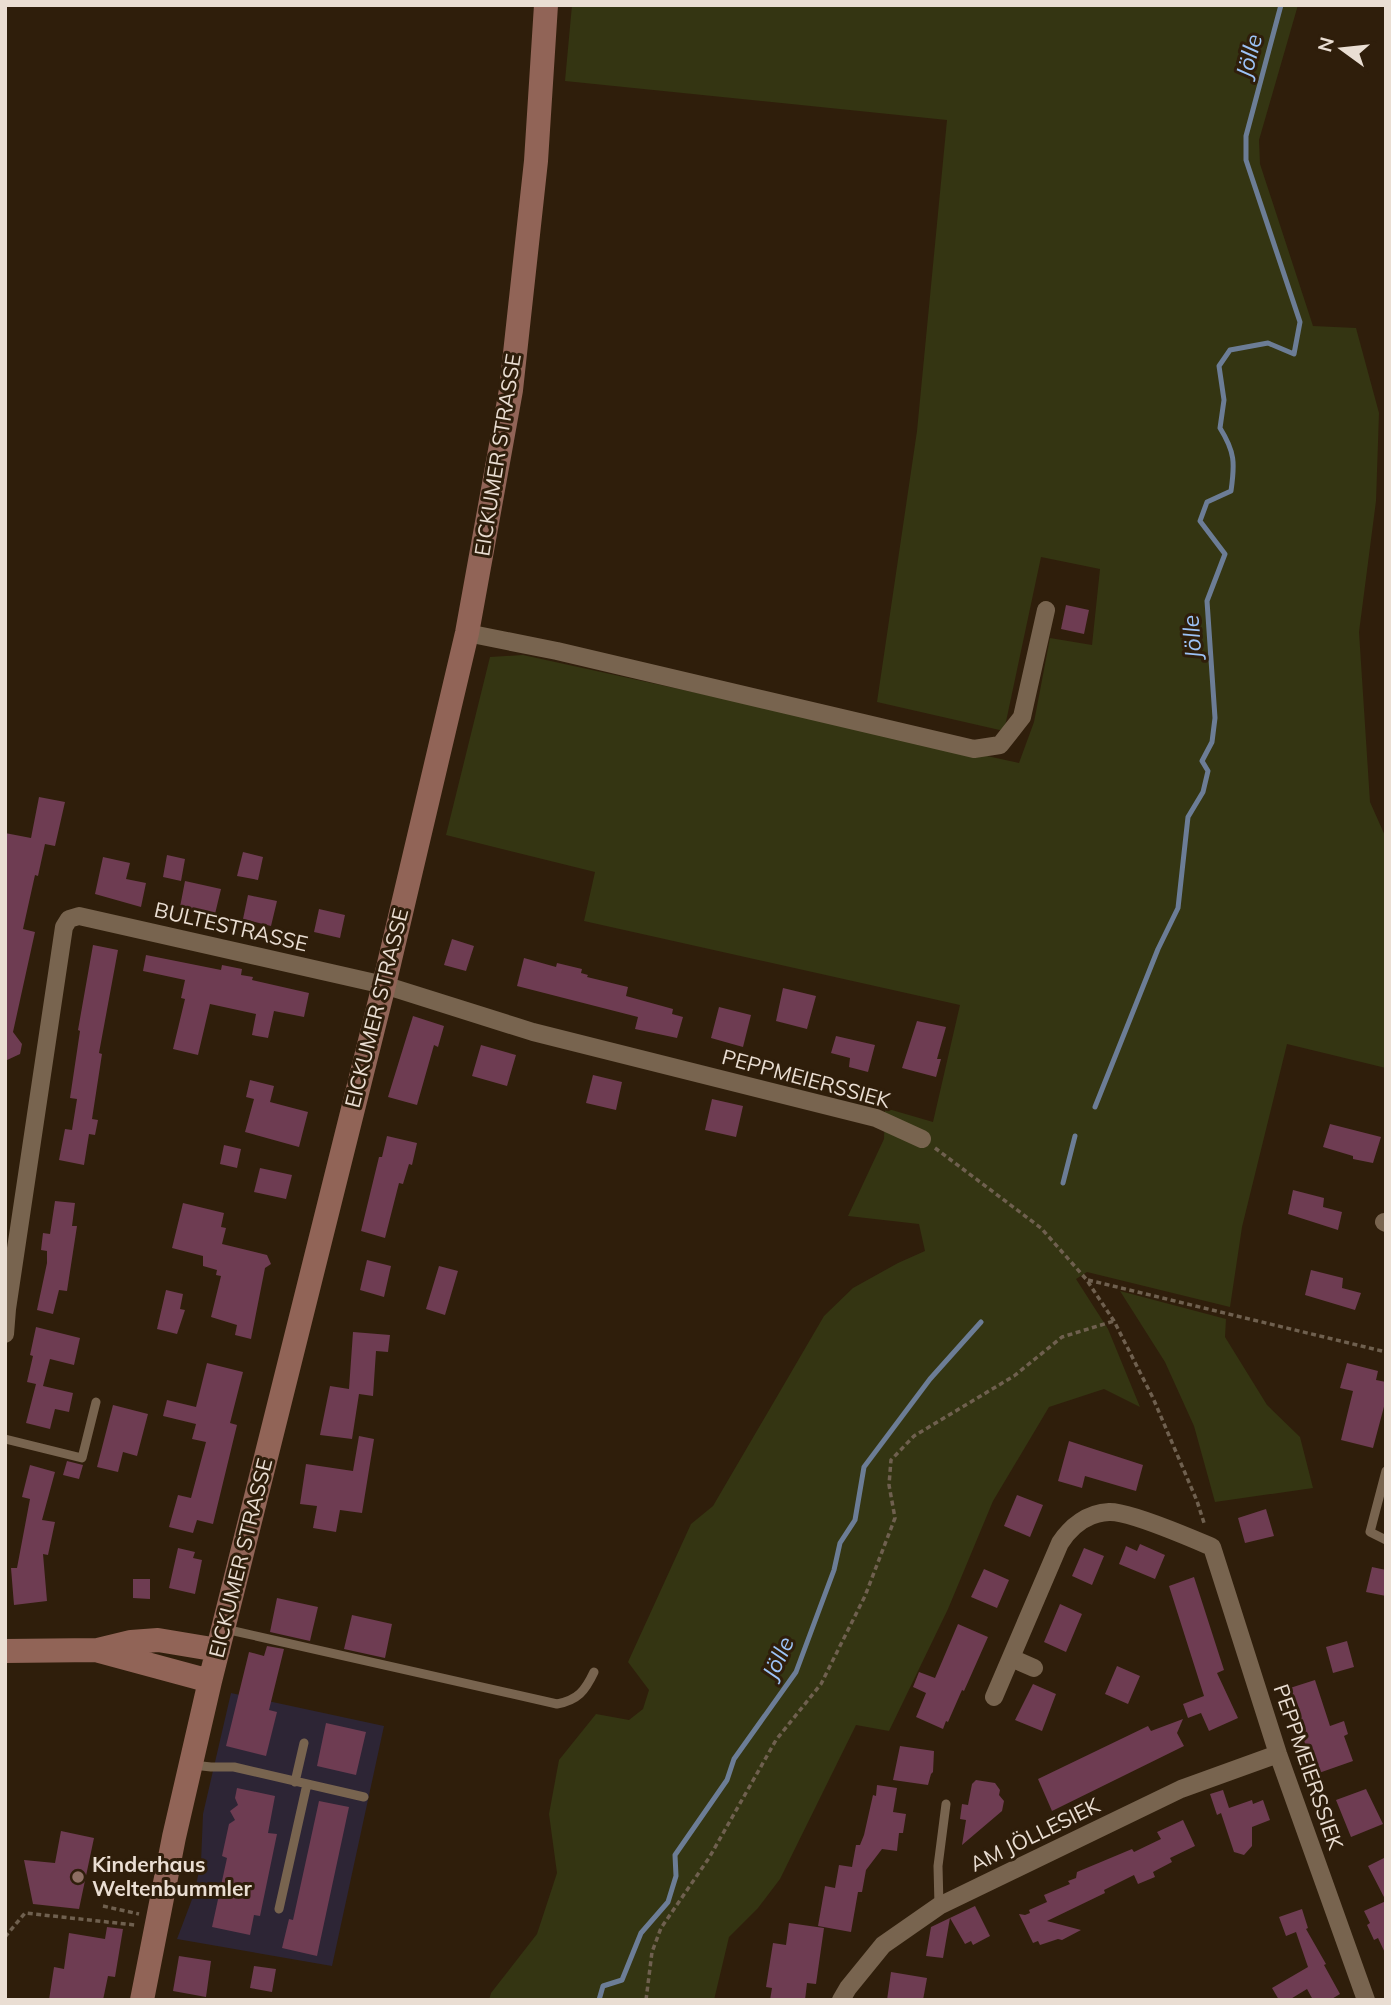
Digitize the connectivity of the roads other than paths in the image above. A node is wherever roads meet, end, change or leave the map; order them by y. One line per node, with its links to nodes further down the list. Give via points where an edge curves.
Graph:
1 (546, 5): 3 (main road, EICKUMER STRASSE, via 536,160 511,390)
2 (1046, 610): 3 (street, via 1022,717 1000,745 974,749)
3 (467, 634): 4 (main road, EICKUMER STRASSE)
4 (384, 985): 5 (street, PEPPMEIERSSIEK, via 533,1032 876,1118); 6 (street, BULTESTRASSE, via 79,916 69,919 64,927); 11 (main road, EICKUMER STRASSE)
5 (922, 1139)
6 (5, 1334)
7 (96, 1402): 8 (lane, via 82,1458)
8 (5, 1439)
9 (1386, 1471): 10 (lane, via 1370,1532)
10 (1386, 1540)
11 (220, 1639): 12 (main road, via 131,1642); 16 (lane, via 557,1704 584,1693); 17 (main road, EICKUMER STRASSE)
12 (98, 1650): 13 (main road); 17 (main road)
13 (5, 1651)
14 (1010, 1658): 15 (street); 18 (street); 20 (street, PEPPMEIERSSIEK, via 1060,1543 1077,1524 1111,1512 1177,1532 1212,1547)
15 (1034, 1668)
16 (594, 1672)
17 (210, 1681): 21 (main road, EICKUMER STRASSE)
18 (994, 1697)
19 (304, 1743): 22 (lane)
20 (1278, 1754): 26 (street, AM JÖLLESIEK, via 1181,1789); 30 (street, PEPPMEIERSSIEK)
21 (191, 1764): 22 (lane, via 234,1767); 28 (main road, EICKUMER STRASSE)
22 (295, 1782): 23 (lane)
23 (307, 1784): 24 (lane); 27 (lane)
24 (364, 1797)
25 (946, 1804): 26 (lane, via 938,1866)
26 (939, 1906): 29 (street, AM JÖLLESIEK, via 883,1945)
27 (279, 1909)
28 (142, 2000)
29 (841, 2000)
30 (1366, 2000)

